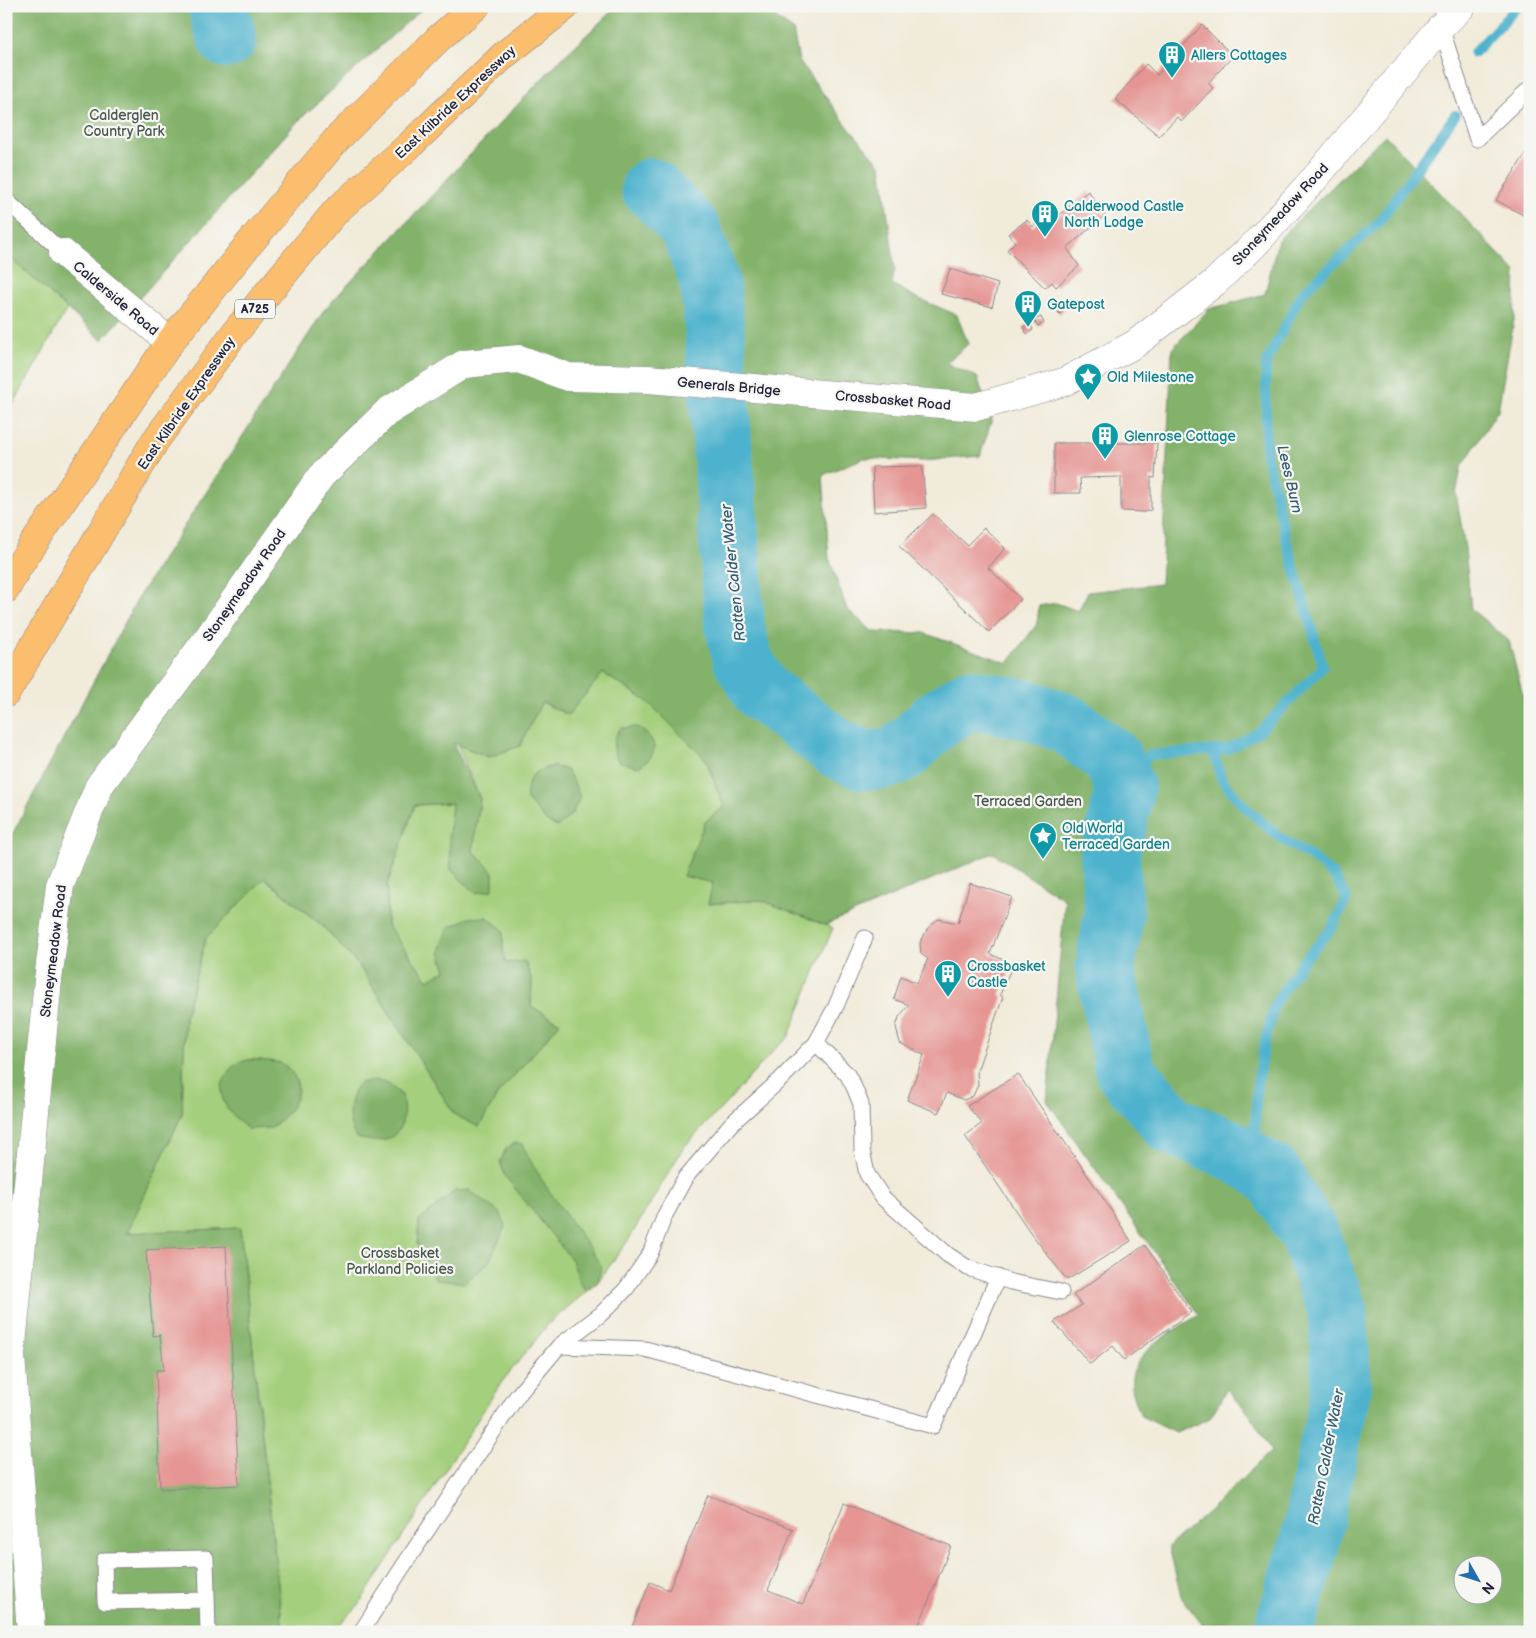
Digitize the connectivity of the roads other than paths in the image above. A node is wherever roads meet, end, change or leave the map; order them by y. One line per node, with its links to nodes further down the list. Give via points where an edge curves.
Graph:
1 (476, 6): 8 (highway, via 439,38 338,139)
2 (566, 6): 13 (highway, East Kilbride Expressway / A725, via 504,55 336,211 237,330 155,441)
3 (1462, 6): 4 (street, Stoneymeadow Road)
4 (1442, 27): 5 (lane, via 1477,139); 11 (street, Stoneymeadow Road, via 1316,177 1214,283 1135,344 1064,382)
5 (1530, 88)
6 (6, 200): 7 (lane)
7 (63, 253): 8 (street, Calderside Road)
8 (170, 342): 12 (highway)
9 (648, 379): 10 (street, Generals Bridge); 21 (street, Stoneymeadow Road, via 568,377 519,358 464,364 386,412 321,476 99,786 60,885 12,1355)
10 (809, 392): 11 (street, Crossbasket Road)
11 (976, 407)
12 (6, 589)
13 (12, 683): 14 (highway, East Kilbride Expressway)
14 (6, 703)
15 (865, 938): 16 (lane)
16 (816, 1043): 17 (lane, via 847,1074 854,1087 861,1104 862,1150 868,1174 883,1198 948,1255 968,1268); 19 (lane, via 732,1124 685,1178 665,1215 650,1254 626,1289 600,1315)
17 (998, 1277): 18 (lane); 19 (lane, via 933,1426 645,1349)
18 (1061, 1292)
19 (559, 1346): 23 (lane, via 517,1396)
20 (207, 1600): 20 (lane, via 105,1602 104,1560 206,1558); 22 (lane)
21 (31, 1632)
22 (208, 1632)
23 (361, 1632)

